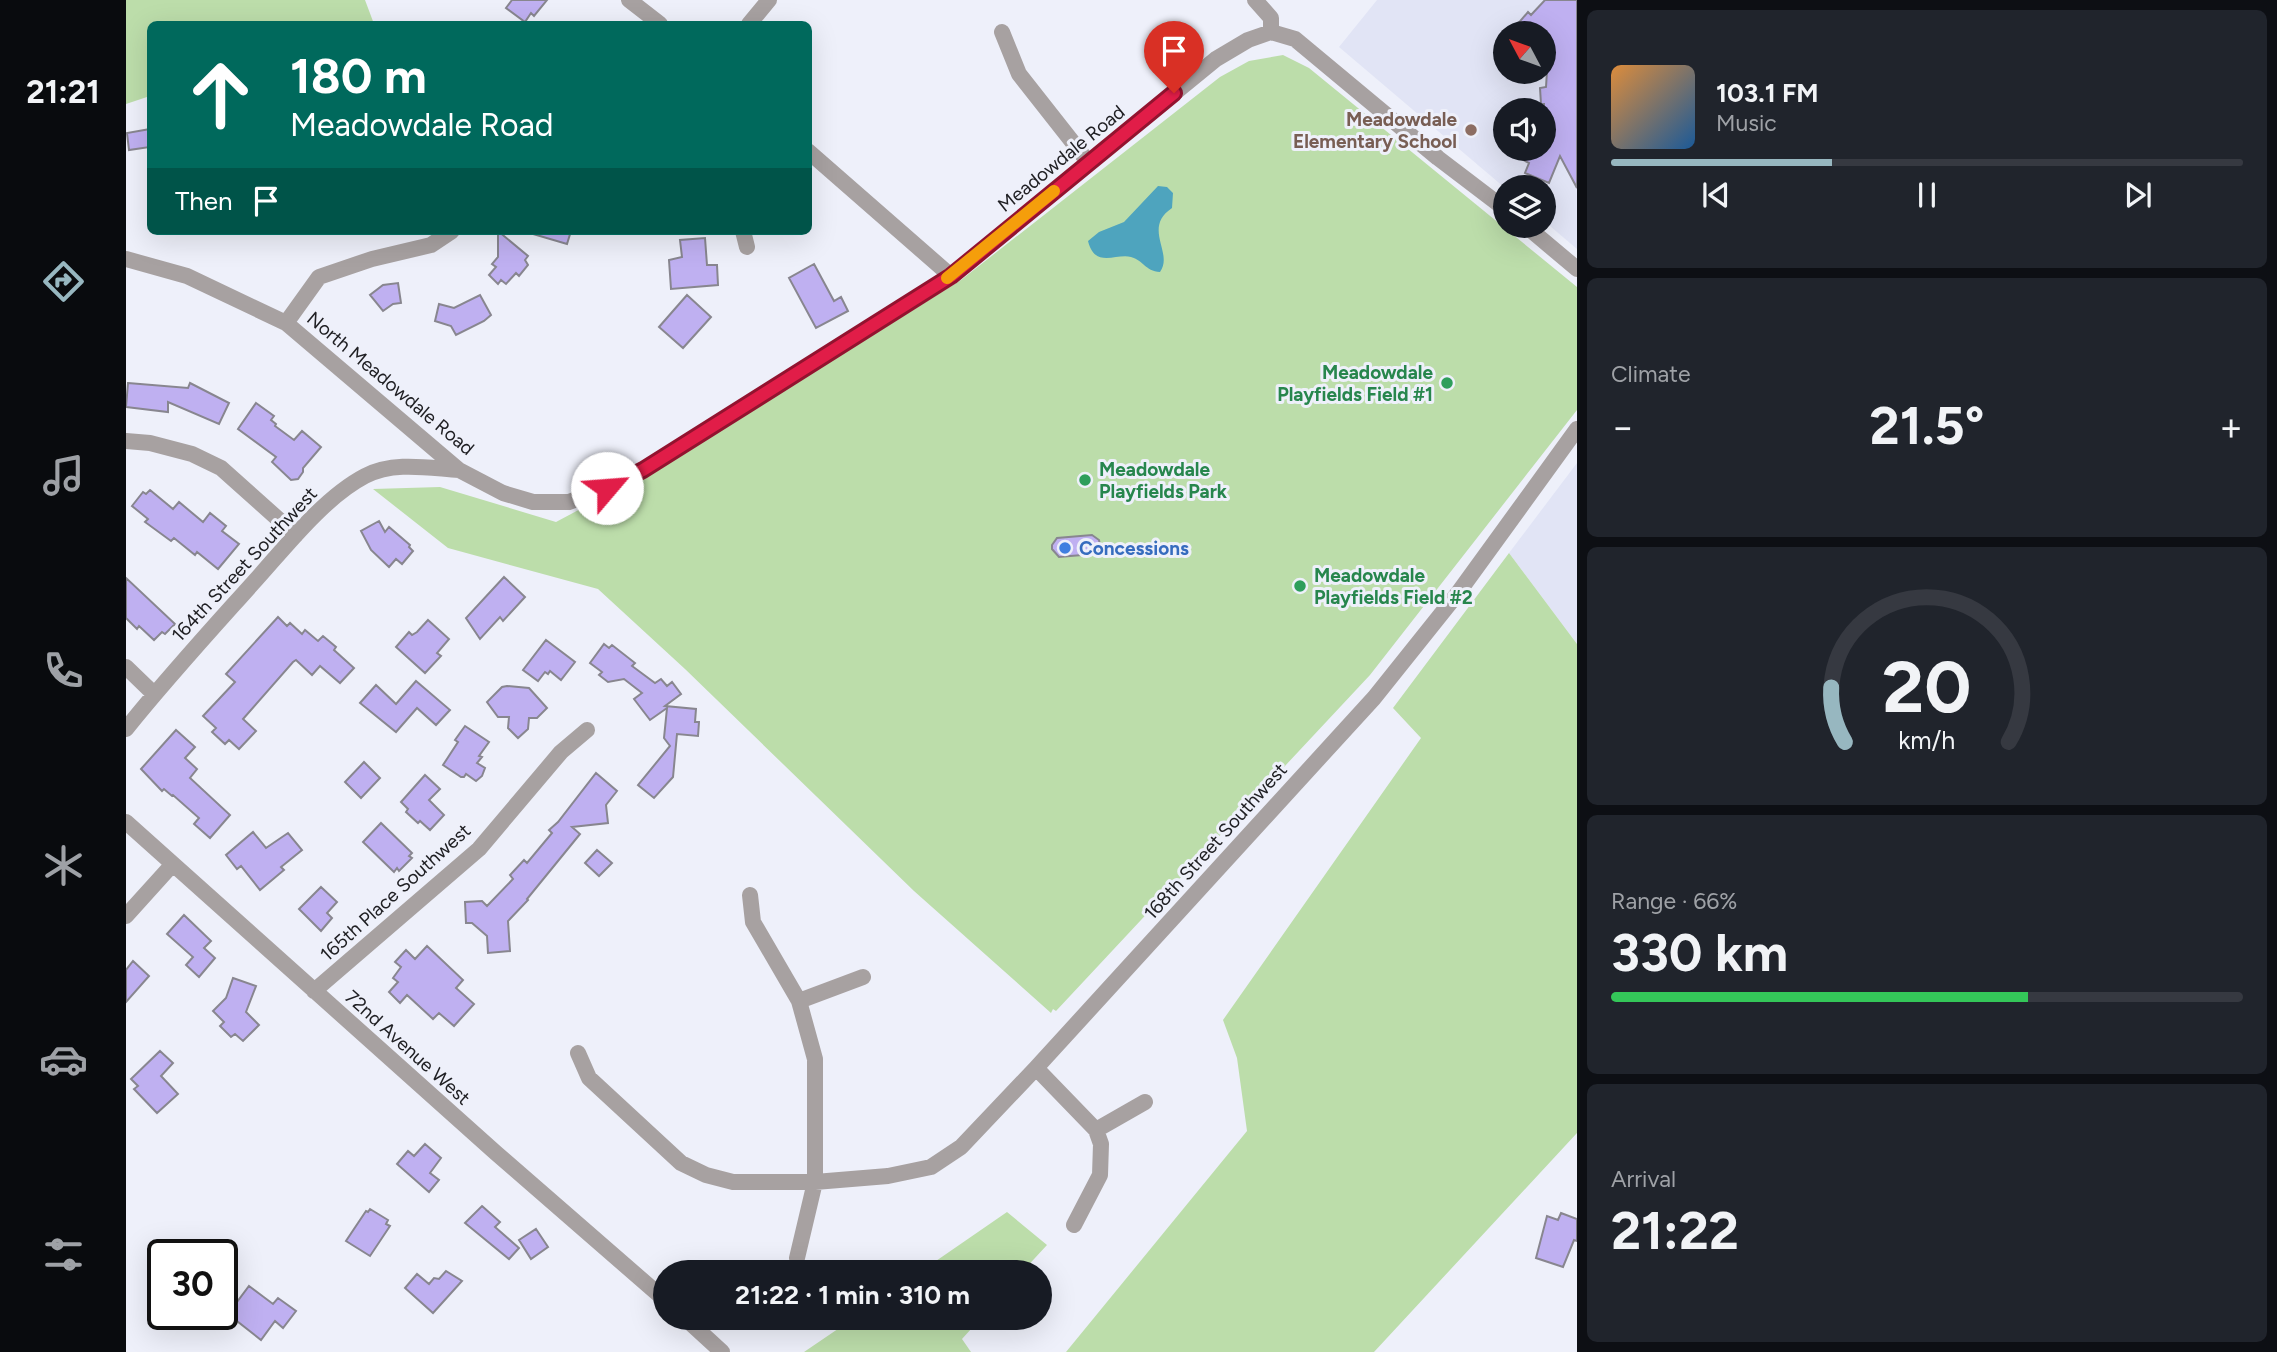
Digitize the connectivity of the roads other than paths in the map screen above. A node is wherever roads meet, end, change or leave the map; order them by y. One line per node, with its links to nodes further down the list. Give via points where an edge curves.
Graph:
1 (629, 0): 4 (street)
2 (769, 0): 5 (street)
3 (1255, 0): 7 (street, via 1271,18)
4 (656, 21)
5 (752, 21)
6 (1002, 32): 9 (street, via 1019,74)
7 (1271, 32): 9 (street, Meadowdale Road, via 1216,59); 10 (street, via 1295,39)
8 (812, 154): 15 (street)
9 (1089, 163): 15 (street, Meadowdale Road)
10 (1493, 200)
11 (446, 235): 16 (street, via 430,245 318,277)
12 (1540, 238): 14 (street)
13 (126, 260): 16 (street, North Meadowdale Road, via 187,276)
14 (1577, 270)
15 (951, 276): 19 (street, North Meadowdale Road, via 643,470 607,488 569,502 533,502 503,493)
16 (286, 323): 19 (street, North Meadowdale Road)
17 (1577, 429): 33 (street, 168th Street Southwest, via 1458,593 1374,698)
18 (126, 442): 20 (street, via 192,454 221,468)
19 (459, 470): 20 (street, 164th Street Southwest, via 397,466 366,475 337,495)
20 (296, 535): 22 (street, 164th Street Southwest)
21 (126, 667): 22 (street)
22 (154, 694): 23 (street, 164th Street Southwest)
23 (126, 729)
24 (587, 730): 30 (street, 165th Place Southwest, via 561,752 479,849)
25 (126, 822): 26 (street, 72nd Avenue West)
26 (172, 865): 28 (street); 30 (street, 72nd Avenue West)
27 (750, 895): 31 (street, via 752,922)
28 (126, 916)
29 (863, 977): 31 (street)
30 (314, 991): 39 (street, 72nd Avenue West)
31 (799, 1001): 36 (street, via 816,1059)
32 (578, 1053): 36 (street, 168th Street Southwest, via 589,1078 681,1163 733,1182)
33 (1036, 1068): 35 (street); 36 (street, 168th Street Southwest, via 961,1147 930,1167)
34 (1145, 1102): 35 (street)
35 (1096, 1130): 37 (street, via 1101,1144 1100,1175)
36 (815, 1182): 38 (street)
37 (1074, 1225)
38 (797, 1258)
39 (653, 1289)
40 (698, 1330): 41 (street)
41 (722, 1352)

